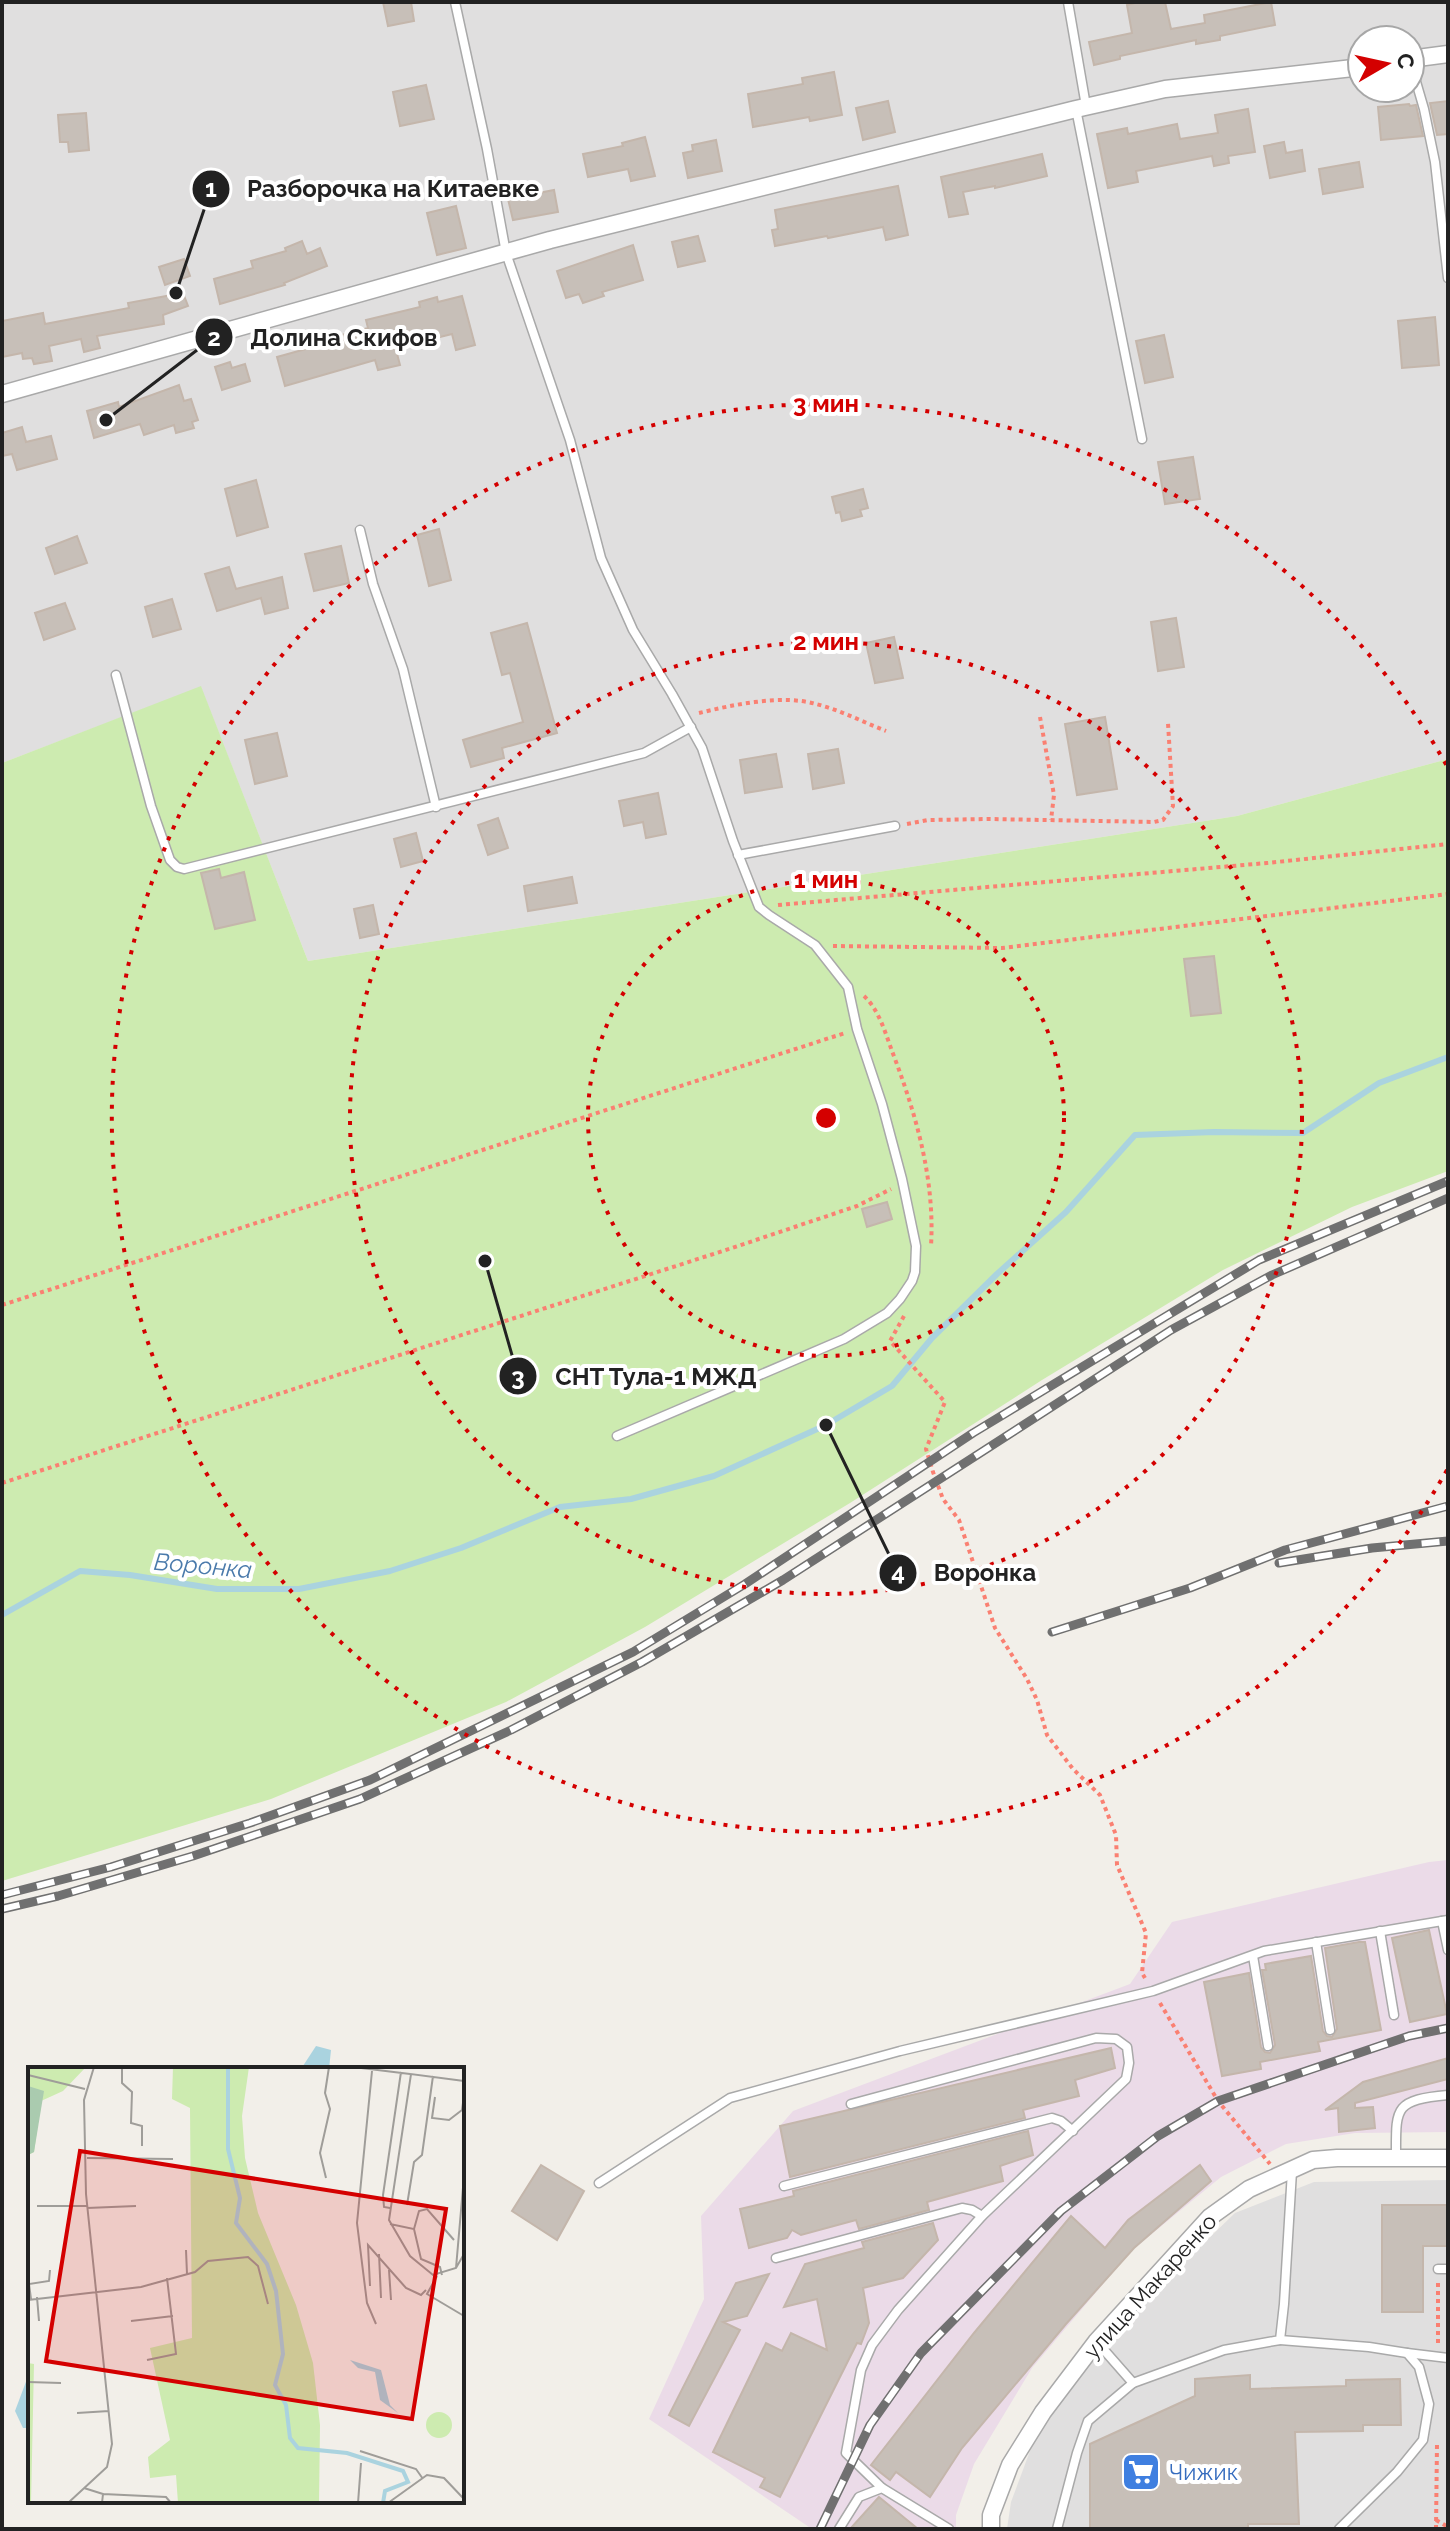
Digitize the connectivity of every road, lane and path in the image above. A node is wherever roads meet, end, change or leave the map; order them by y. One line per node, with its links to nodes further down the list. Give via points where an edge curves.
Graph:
1 (455, 2): 8 (lane)
2 (1068, 2): 7 (lane)
3 (1448, 54): 4 (street)
4 (1426, 57)
5 (1346, 69): 7 (street, via 1165,89)
6 (1423, 104): 9 (lane)
7 (1081, 107): 8 (street); 11 (lane)
8 (506, 253): 10 (street); 14 (lane, via 570,440 601,558 633,630)
9 (1448, 278)
10 (2, 394)
11 (1142, 439)
12 (360, 530): 19 (lane, via 403,669)
13 (116, 675): 19 (lane, via 151,806 177,867 188,869)
14 (685, 716): 17 (lane); 18 (path, via 798,701)
15 (1040, 717): 20 (path, via 1054,795)
16 (1168, 723): 20 (path, via 1173,806 1163,820)
17 (691, 727): 19 (lane, via 644,753); 23 (lane)
18 (886, 731)
19 (436, 807)
20 (1051, 820): 21 (path, via 928,820)
21 (895, 826): 23 (lane)
22 (1448, 844): 25 (path)
23 (738, 855): 25 (lane)
24 (1448, 894): 26 (path, via 1002,948)
25 (759, 907): 26 (lane)
26 (815, 945): 27 (lane)
27 (848, 987): 28 (lane); 30 (path, via 874,1008 910,1098 929,1180)
28 (857, 1029): 29 (lane); 31 (path)
29 (902, 1179): 33 (lane, via 916,1246 915,1272 887,1313 844,1339); 34 (path, via 887,1193 816,1220)
30 (932, 1236)
31 (2, 1305)
32 (890, 1341): 40 (path, via 945,1402 926,1449 933,1472 943,1499 959,1520 995,1628 1027,1679 1047,1735 1100,1795 1116,1835 1117,1865 1146,1933 1142,1973)
33 (617, 1436)
34 (2, 1483)
35 (1445, 1920): 36 (lane); 38 (lane)
36 (1380, 1931): 37 (lane); 41 (lane)
37 (1316, 1942): 39 (lane); 42 (lane)
38 (1448, 1950)
39 (1253, 1956): 40 (lane); 43 (lane)
40 (1153, 1991): 49 (path, via 1218,2101); 50 (lane, via 730,2098)
41 (1394, 2015)
42 (1330, 2030)
43 (1268, 2046)
44 (1448, 2095): 47 (lane, via 1417,2099 1401,2109 1396,2117)
45 (851, 2104): 46 (lane, via 1096,2038 1116,2039 1127,2047 1126,2079)
46 (1073, 2131): 51 (lane, via 1052,2118); 52 (lane)
47 (1396, 2158): 48 (street, улица Макаренко); 49 (street, улица Макаренко, via 1313,2160)
48 (1448, 2158)
49 (1285, 2171): 54 (lane); 55 (street, улица Макаренко, via 1210,2217)
50 (599, 2183)
51 (784, 2186)
52 (982, 2216): 53 (lane, via 962,2208); 59 (lane, via 898,2310 861,2370 846,2453)
53 (776, 2258)
54 (1280, 2340): 56 (lane); 58 (lane, via 1224,2350)
55 (1096, 2342): 58 (lane); 64 (street, улица Макаренко, via 1022,2442 991,2515)
56 (1407, 2353): 57 (lane); 66 (lane, via 1419,2367 1429,2404 1423,2440)
57 (1448, 2358)
58 (1133, 2383): 65 (lane, via 1088,2421)
59 (882, 2488): 62 (lane, via 859,2497); 63 (lane)
60 (1436, 2520): 61 (path)
61 (1448, 2527)
62 (839, 2529)
63 (949, 2529)
64 (991, 2529)
65 (1057, 2529)
66 (1339, 2529)

